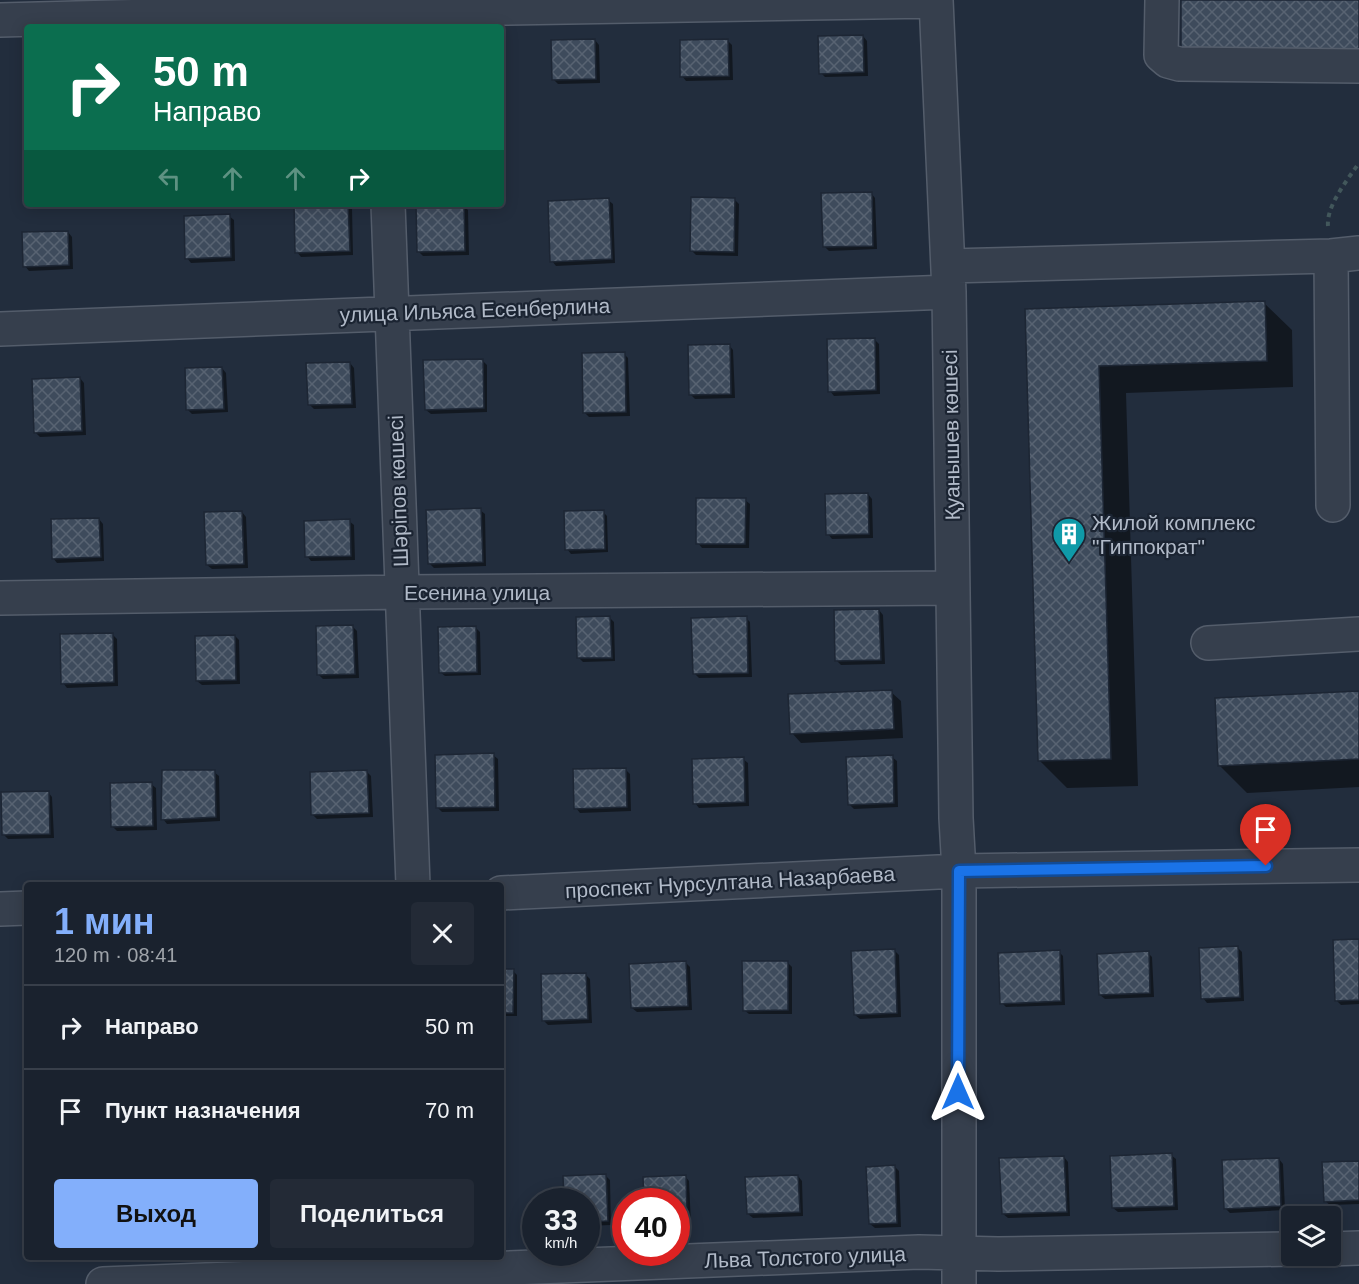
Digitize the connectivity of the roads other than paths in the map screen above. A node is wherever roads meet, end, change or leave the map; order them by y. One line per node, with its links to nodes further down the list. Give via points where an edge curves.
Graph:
1 (936, 0): 3 (street); 8 (street, Қуанышев көшесі)
2 (1162, 0): 5 (street, via 1161,56 1168,61)
3 (381, 12): 4 (street)
4 (0, 21)
5 (1359, 66)
6 (388, 207): 9 (street, Шәріпов көшесі)
7 (1345, 255): 8 (street, улица Ильяса Есенберлина); 11 (street)
8 (949, 279): 9 (street, улица Ильяса Есенберлина); 12 (street, Қуанышев көшесі)
9 (392, 313): 10 (street, улица Ильяса Есенберлина); 13 (street, Шәріпов көшесі)
10 (0, 329)
11 (1333, 505)
12 (953, 588): 13 (street, Есенина улица); 18 (street, Қуанышев көшесі)
13 (402, 592): 14 (street, Есенина улица); 19 (street, Шәріпов көшесі)
14 (0, 598)
15 (1359, 634): 16 (street)
16 (1208, 643)
17 (1359, 865): 18 (street, проспект Нурсултана Назарбаева)
18 (959, 871): 20 (street, проспект Нурсултана Назарбаева); 26 (street, Қуанышев көшесі)
19 (413, 882)
20 (504, 893)
21 (24, 908): 22 (street)
22 (0, 909)
23 (1359, 1248): 25 (street)
24 (1281, 1249): 26 (street, Льва Толстого улица, via 998,1254)
25 (1341, 1249)
26 (959, 1268): 27 (street, Льва Толстого улица, via 919,1252)
27 (430, 1271): 28 (street, Льва Толстого улица)
28 (103, 1284)

